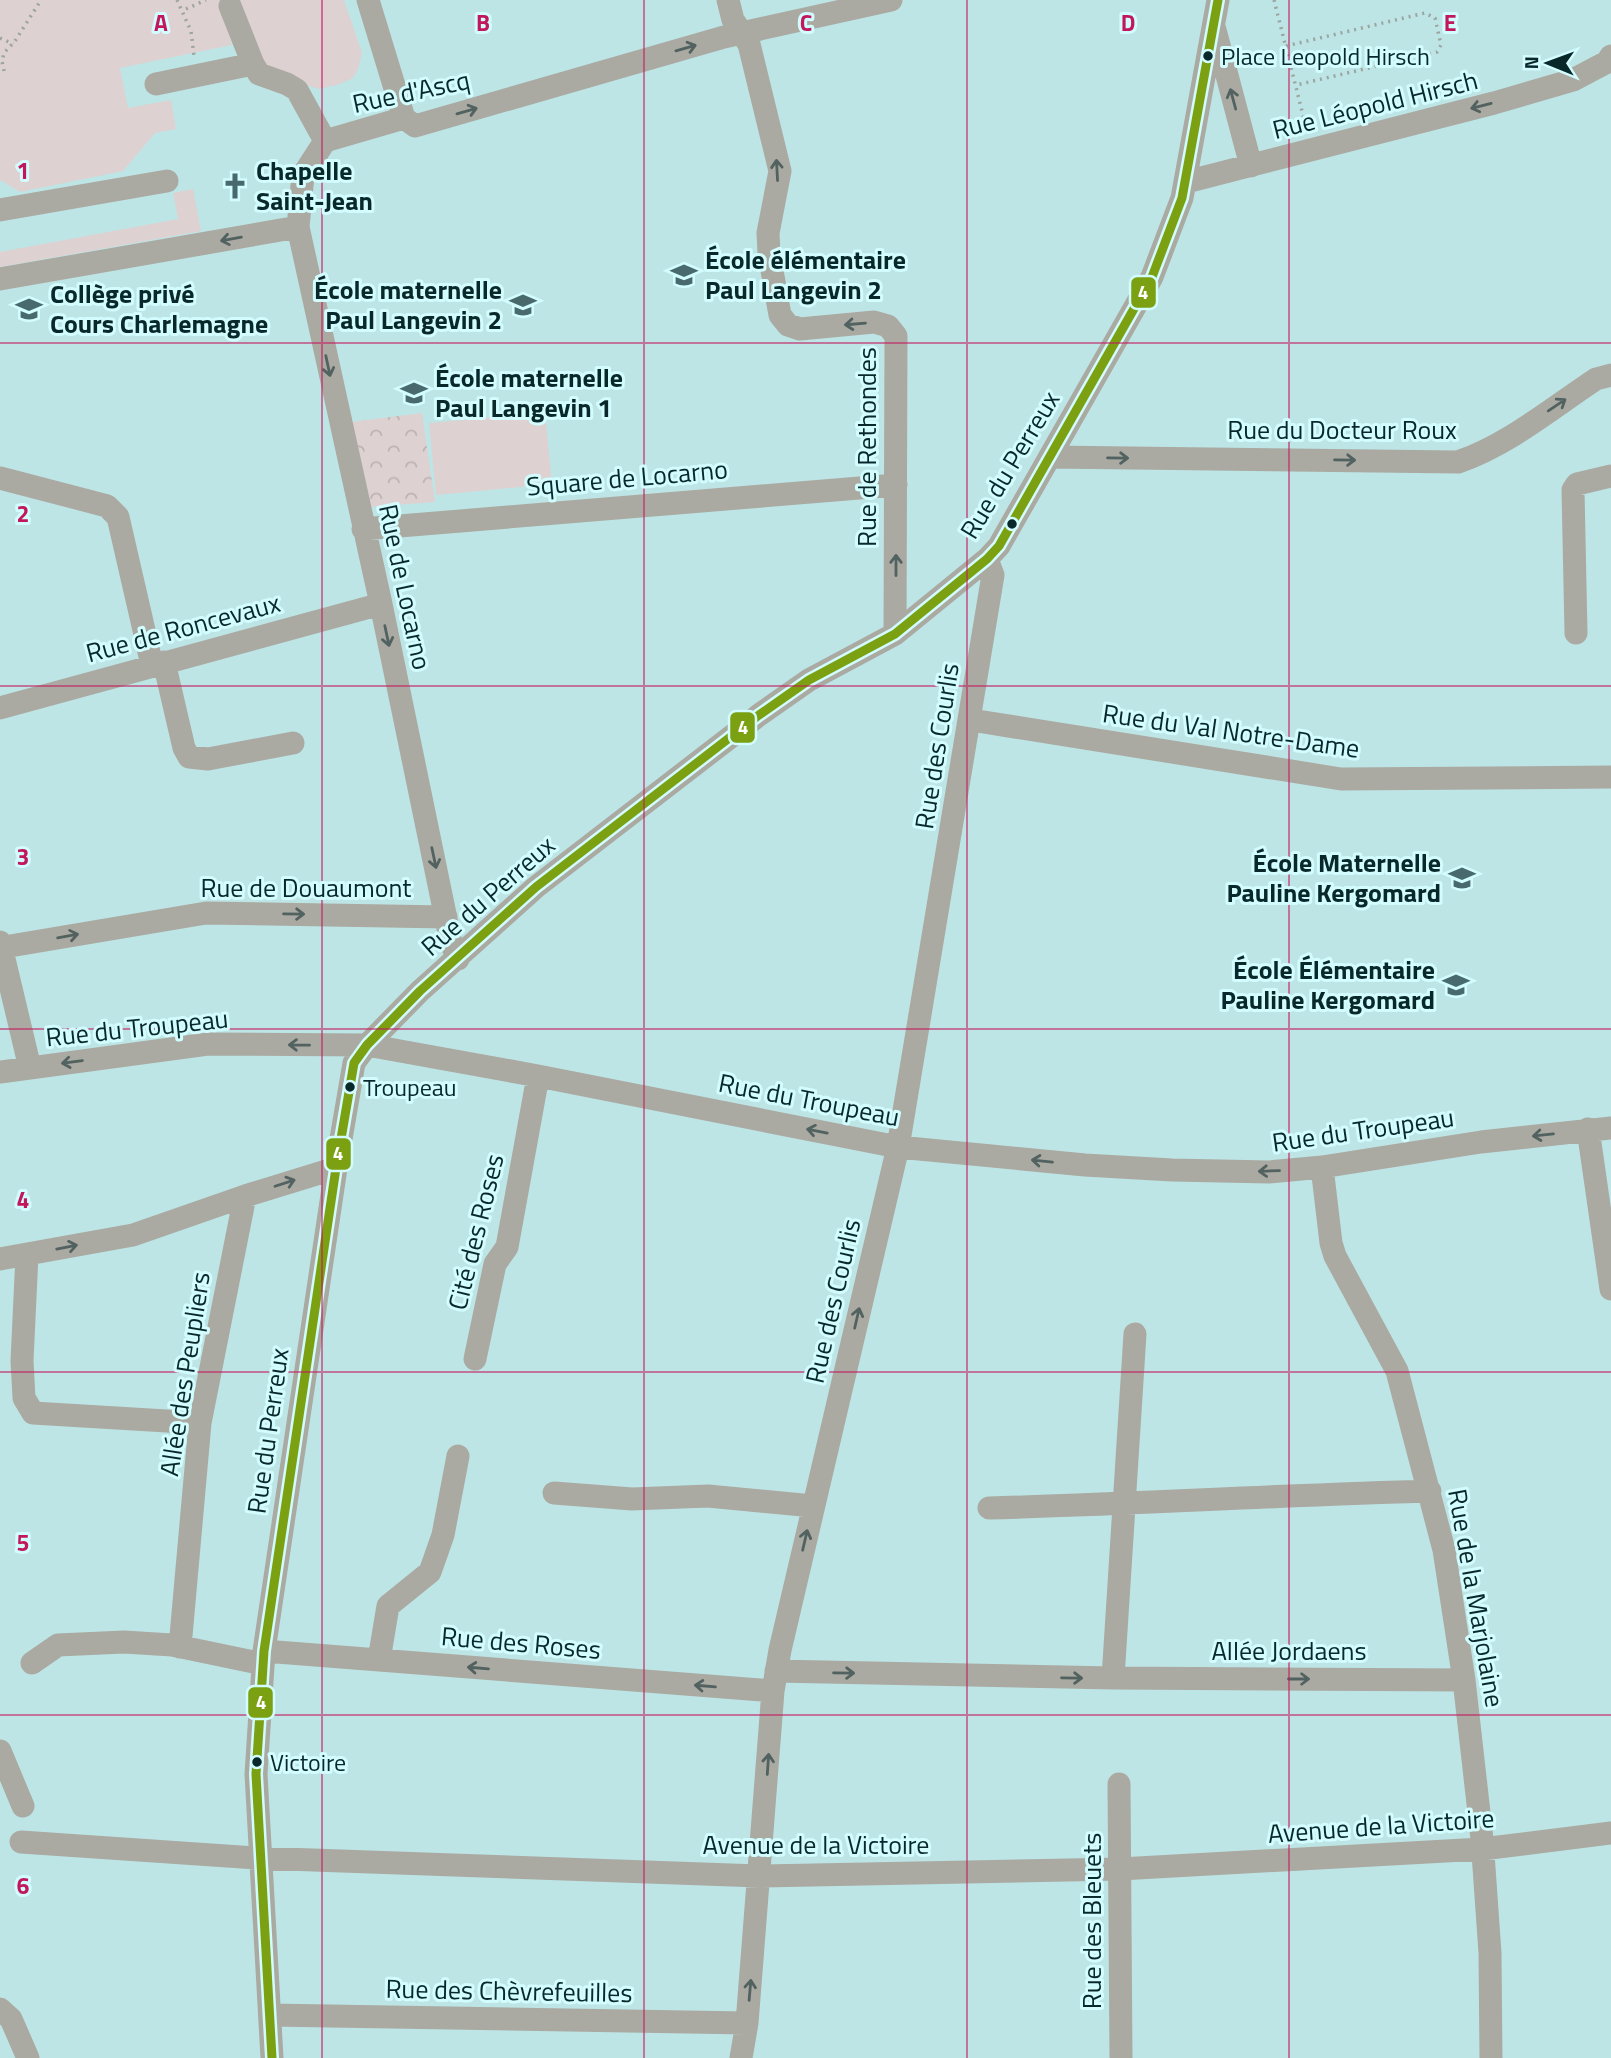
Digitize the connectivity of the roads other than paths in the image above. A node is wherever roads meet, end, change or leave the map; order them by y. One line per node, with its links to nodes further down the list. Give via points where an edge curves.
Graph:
1 (368, 0): 11 (street)
2 (728, 0): 7 (street, Rue de Rethondes)
3 (891, 0): 7 (street, Rue d'Ascq)
4 (1218, 0): 6 (street, Rue du Perreux)
5 (230, 6): 9 (street)
6 (1214, 23): 13 (street, one-way to 6); 15 (street, Rue du Perreux)
7 (741, 33): 11 (street, Rue d'Ascq, one-way to 7, via 415,126); 23 (street, Rue de Rethondes, one-way to 7, via 896,336 888,326 874,322 800,329 788,325 780,315 768,233 780,171 750,44)
8 (1611, 56): 13 (street, Rue Léopold Hirsch, one-way to 13, via 1573,80)
9 (253, 64): 10 (street); 12 (street, via 259,74 297,90)
10 (156, 83)
11 (404, 118): 12 (street, Rue d'Ascq)
12 (325, 141): 17 (street, Rue d'Ascq, via 303,175)
13 (1251, 166): 15 (street, Rue Léopold Hirsch)
14 (167, 181): 16 (street)
15 (1186, 182): 20 (street, Rue du Perreux, via 1152,277)
16 (5, 204)
17 (298, 227): 18 (street, one-way to 18); 24 (street, Rue de Locarno, one-way to 24)
18 (0, 279)
19 (1611, 375): 20 (street, Rue du Docteur Roux, one-way to 19, via 1458,462 1497,445 1597,379)
20 (1049, 457): 25 (street, Rue du Perreux, via 999,546)
21 (1611, 476): 27 (street, via 1577,484 1573,490)
22 (0, 478): 29 (street, via 113,510)
23 (896, 485): 24 (street, Square de Locarno); 28 (street, Rue de Rethondes, one-way to 23)
24 (363, 529): 26 (street, Rue de Locarno)
25 (987, 559): 28 (street, Rue du Perreux); 31 (street, Rue des Courlis, via 993,575)
26 (381, 604): 29 (street, Rue de Roncevaux); 34 (street, Rue de Locarno, one-way to 34)
27 (1576, 633)
28 (895, 634): 36 (street, Rue du Perreux, via 809,680 759,715 536,887)
29 (158, 664): 30 (street, Rue de Roncevaux); 32 (street, via 189,757 208,759)
30 (0, 708)
31 (971, 720): 33 (street, Rue du Val Notre-Dame, via 1341,779); 43 (street, Rue des Courlis)
32 (293, 743)
33 (1611, 777)
34 (446, 916): 35 (street, Rue de Douaumont, one-way to 34, via 206,913); 36 (street, Rue de Locarno)
35 (1, 949): 38 (street)
36 (458, 959): 37 (street, Rue du Perreux)
37 (367, 1045): 38 (street, Rue du Troupeau, one-way to 38, via 208,1044); 40 (street, Rue du Troupeau); 45 (street, Rue du Perreux, via 354,1063)
38 (30, 1068): 39 (street, Rue du Troupeau)
39 (0, 1072)
40 (538, 1076): 43 (street, Rue du Troupeau, one-way to 40); 51 (street, Cité des Roses, via 507,1247 495,1264)
41 (1611, 1128): 42 (street, Rue du Troupeau)
42 (1588, 1129): 44 (street, Rue du Troupeau, one-way to 44); 49 (street)
43 (898, 1147): 44 (street, Rue du Troupeau, one-way to 43, via 1269,1172 1160,1169); 57 (street, Rue des Courlis, one-way to 43)
44 (1322, 1167): 54 (street, Rue de la Marjolaine, via 1335,1256 1397,1371)
45 (336, 1168): 46 (street, one-way to 45); 60 (street, Rue du Perreux)
46 (244, 1196): 47 (street, one-way to 46, via 133,1235); 52 (street, Allée des Peupliers)
47 (27, 1255): 48 (street); 52 (street, via 22,1361 24,1398 33,1413)
48 (0, 1259)
49 (1611, 1289)
50 (1135, 1334): 56 (street)
51 (475, 1359)
52 (200, 1423): 59 (street, Allée des Peupliers)
53 (458, 1456): 61 (street, via 443,1535 430,1572 388,1605)
54 (1430, 1491): 56 (street); 65 (street, Rue de la Marjolaine)
55 (554, 1493): 57 (street, via 632,1499 708,1496)
56 (1125, 1504): 58 (street); 63 (street)
57 (813, 1506): 64 (street, Rue des Courlis, one-way to 57)
58 (989, 1508)
59 (180, 1647): 60 (street, Rue des Roses); 62 (street, Rue des Roses, via 124,1642 58,1645)
60 (263, 1657): 61 (street, Rue des Roses); 72 (street, Rue du Perreux, via 256,1774)
61 (379, 1660): 64 (street, Rue des Roses, one-way to 61)
62 (32, 1663)
63 (1114, 1678): 64 (street, Allée Jordaens, one-way to 63); 65 (street, Allée Jordaens, one-way to 65)
64 (775, 1681): 74 (street, Rue des Courlis, one-way to 64)
65 (1464, 1681): 71 (street, Rue de la Marjolaine)
66 (0, 1751): 68 (street)
67 (1119, 1784): 73 (street, Rue des Bleuets)
68 (23, 1806)
69 (1611, 1833): 71 (street, Avenue de la Victoire)
70 (21, 1842): 72 (street, Avenue de la Victoire)
71 (1482, 1849): 73 (street, Avenue de la Victoire); 82 (street, Rue de la Marjolaine, via 1490,1953)
72 (259, 1858): 74 (street, Avenue de la Victoire); 76 (street, Rue du Perreux)
73 (1120, 1869): 74 (street, Avenue de la Victoire); 81 (street, Rue des Bleuets)
74 (759, 1876): 77 (street, Rue des Courlis, one-way to 74)
75 (0, 2009): 78 (street, via 11,2019)
76 (270, 2015): 77 (street, Rue des Chèvrefeuilles); 79 (street, Rue du Perreux)
77 (747, 2023): 80 (street, Rue des Courlis)
78 (28, 2058)
79 (272, 2058)
80 (741, 2058)
81 (1121, 2058)
82 (1491, 2058)

